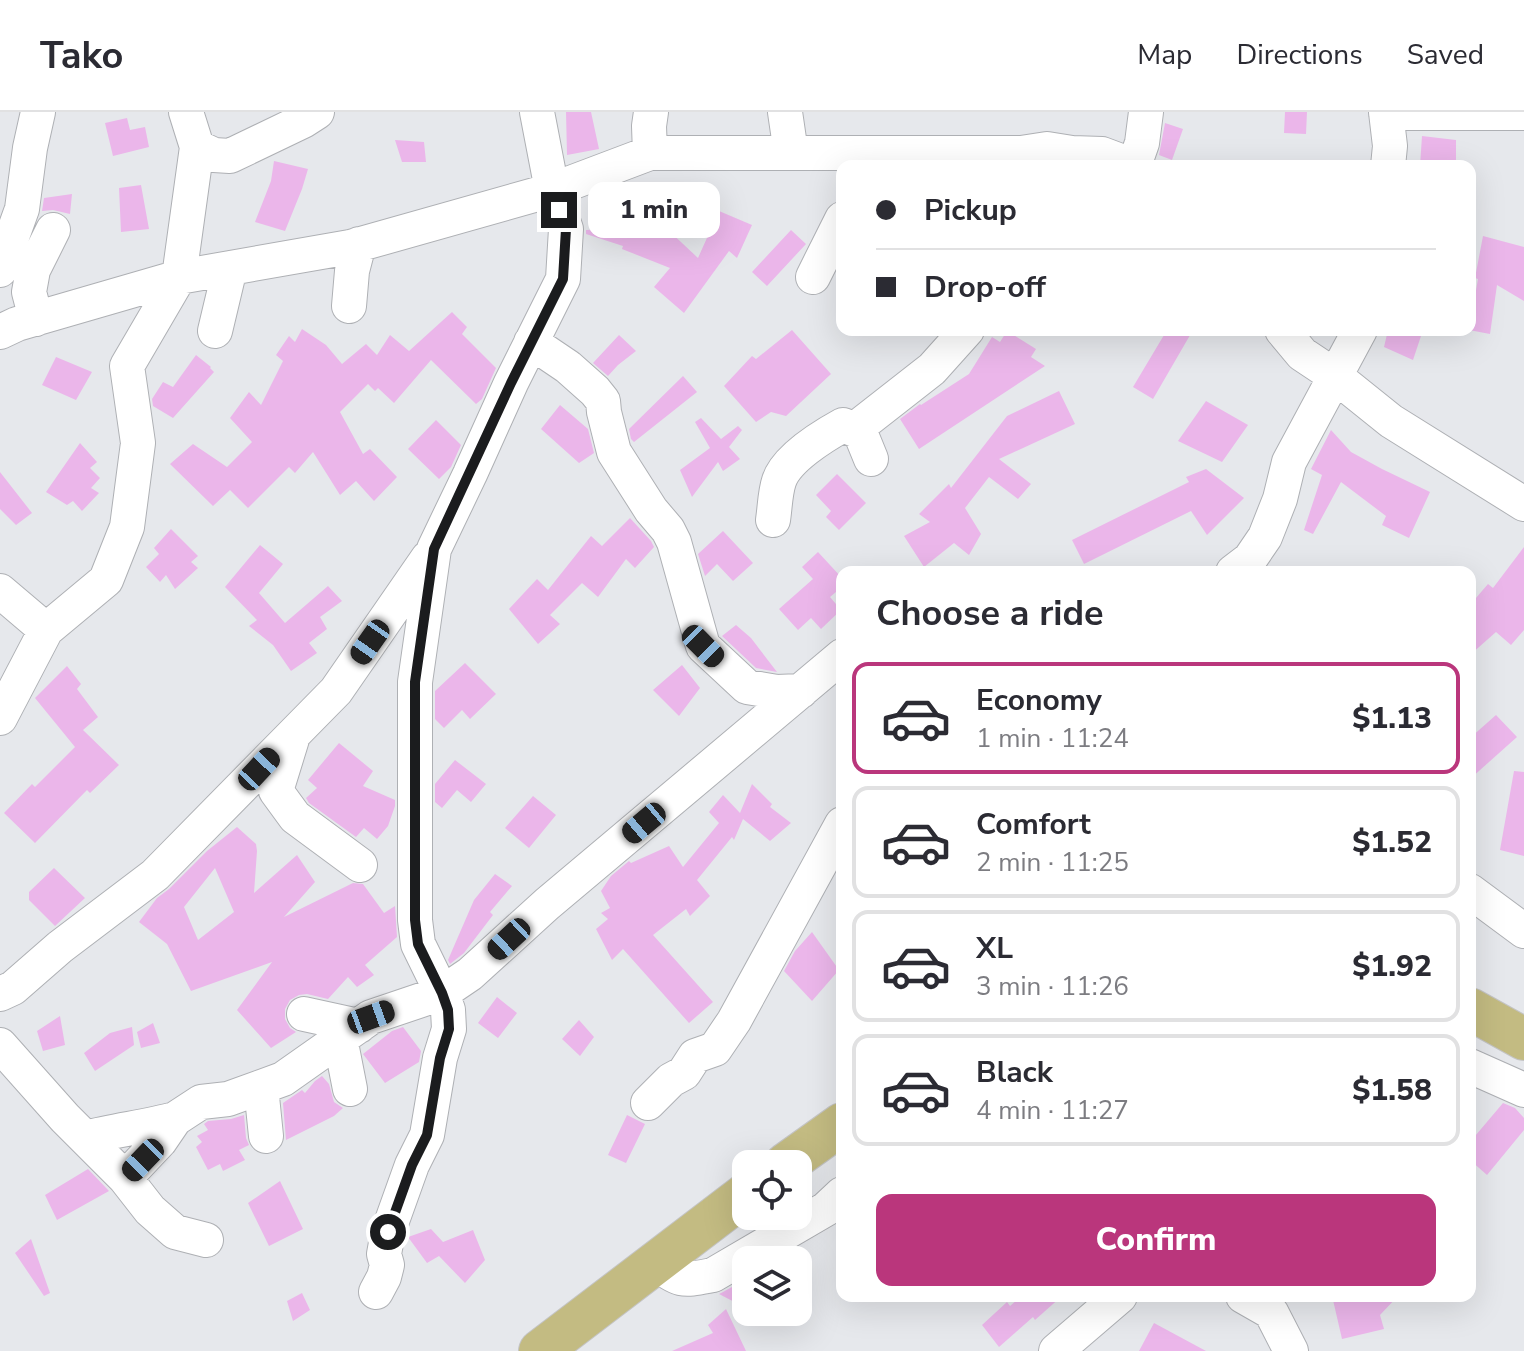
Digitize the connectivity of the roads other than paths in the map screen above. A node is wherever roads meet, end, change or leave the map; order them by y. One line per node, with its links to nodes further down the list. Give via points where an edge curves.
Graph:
1 (38, 112): 23 (street, via 22,209)
2 (186, 112): 10 (street)
3 (317, 112): 10 (street, via 230,156)
4 (537, 112): 18 (street)
5 (651, 112): 11 (street)
6 (785, 112): 12 (street)
7 (1146, 112): 16 (street)
8 (1386, 112): 9 (street); 17 (street)
9 (1524, 113)
10 (197, 147): 24 (street)
11 (650, 153): 12 (street); 18 (street)
12 (791, 153): 13 (street)
13 (872, 159): 14 (street)
14 (1028, 159): 15 (street, via 1047,149)
15 (1118, 160)
16 (1136, 160)
17 (1389, 160)
18 (552, 190): 21 (street); 34 (street, via 566,229 563,279)
19 (53, 230): 28 (street, via 33,270 29,292)
20 (836, 231): 25 (street)
21 (359, 244): 22 (street); 27 (street)
22 (230, 268): 24 (street); 29 (street)
23 (0, 270)
24 (179, 277): 28 (street); 41 (street, via 127,366 138,443 127,527 106,580)
25 (813, 277)
26 (0, 281): 28 (street)
27 (349, 306)
28 (36, 319): 30 (street)
29 (215, 331)
30 (0, 332)
31 (962, 336): 37 (street, via 932,369 863,423 866,446 843,425 791,464 780,477)
32 (1287, 336): 35 (street, via 1302,354)
33 (1357, 336): 35 (street)
34 (531, 342): 38 (street); 43 (street, via 568,367 603,401 614,452 674,542 703,646 747,687)
35 (1335, 376): 36 (street, via 1391,421); 39 (street, via 1289,462 1265,537)
36 (1524, 504)
37 (773, 520)
38 (434, 549): 45 (street, via 336,691); 50 (street, via 415,682 415,920 418,944)
39 (1241, 566)
40 (0, 591): 41 (street)
41 (46, 630): 44 (street)
42 (836, 661): 43 (street)
43 (801, 691): 50 (street)
44 (0, 718)
45 (295, 731): 47 (street, via 276,791 295,817); 51 (street, via 155,875)
46 (836, 835): 63 (street, via 715,1049 695,1056 684,1073)
47 (360, 865)
48 (1476, 895): 49 (street)
49 (1524, 931)
50 (442, 993): 56 (street, via 371,1017); 74 (street, via 449,1029 427,1135 388,1232 387,1265)
51 (0, 994)
52 (1476, 1007): 54 (main road)
53 (1476, 1010): 57 (main road)
54 (1524, 1012)
55 (304, 1014): 56 (street)
56 (350, 1032): 60 (street, via 283,1079); 61 (street)
57 (1524, 1039)
58 (0, 1045): 67 (street)
59 (1476, 1069): 62 (street)
60 (261, 1087): 64 (street, via 201,1102); 66 (street)
61 (350, 1089)
62 (1524, 1090)
63 (648, 1103)
64 (175, 1119): 67 (street); 69 (street)
65 (836, 1128): 68 (main road)
66 (266, 1136)
67 (85, 1138): 69 (street)
68 (806, 1150)
69 (125, 1178): 72 (street, via 175,1232)
70 (836, 1200): 73 (street, via 713,1275 678,1279)
71 (732, 1205): 73 (main road)
72 (206, 1240)
73 (655, 1263): 77 (main road)
74 (376, 1292)
75 (1113, 1302): 78 (street)
76 (1254, 1302): 79 (street, via 1271,1312)
77 (540, 1351)
78 (1056, 1351)
79 (1291, 1351)

